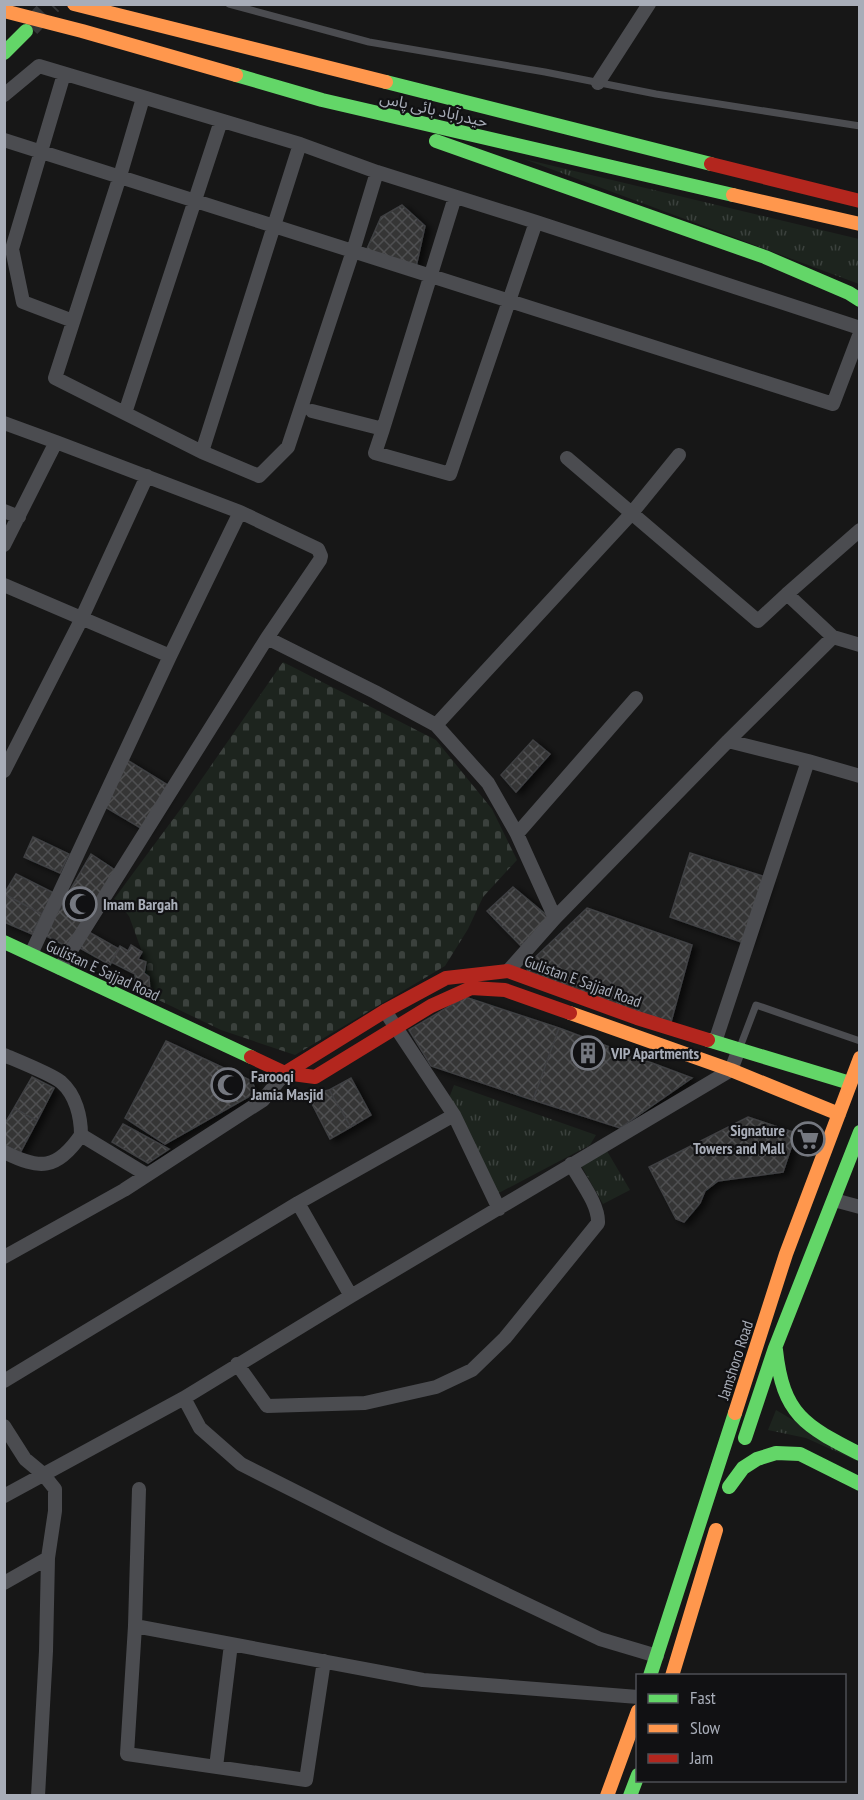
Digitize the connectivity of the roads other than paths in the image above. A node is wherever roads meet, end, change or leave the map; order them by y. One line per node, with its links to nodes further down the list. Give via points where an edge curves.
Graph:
1 (74, 4): 21 (main road, حیدرآباد بائی پاس)
2 (229, 4): 8 (lane, via 369,42)
3 (649, 4): 8 (street)
4 (4, 11): 11 (main road, حیدرآباد بائی پاس)
5 (26, 31): 6 (main road)
6 (4, 53)
7 (64, 74): 9 (street, via 39,66); 10 (street); 16 (street)
8 (598, 83): 13 (lane)
9 (4, 95)
10 (143, 98): 12 (street); 18 (street)
11 (322, 100): 23 (main road, حیدرآباد بائی پاس); 27 (main road, via 765,257)
12 (221, 121): 15 (street); 20 (street)
13 (860, 126)
14 (4, 140): 16 (street)
15 (300, 144): 17 (street); 24 (street)
16 (41, 151): 18 (street); 29 (street, via 12,249 23,302)
17 (377, 172): 19 (street); 25 (street)
18 (120, 176): 20 (street); 29 (street)
19 (455, 196): 22 (street); 26 (street)
20 (196, 201): 24 (street); 33 (street)
21 (860, 201)
22 (536, 222): 28 (street); 30 (street)
23 (860, 224)
24 (275, 226): 25 (street); 37 (street)
25 (353, 251): 26 (street); 37 (street, via 288,447 259,476)
26 (432, 276): 28 (street); 35 (street)
27 (860, 300)
28 (510, 301): 31 (street, via 833,404); 35 (street, via 450,474 375,453)
29 (73, 321): 33 (street, via 55,378)
30 (860, 328)
31 (860, 333)
32 (312, 411): 35 (street)
33 (125, 413): 37 (street)
34 (4, 423): 36 (street)
35 (383, 429)
36 (56, 442): 40 (street); 44 (street)
37 (202, 452)
38 (679, 455): 43 (street)
39 (567, 458): 43 (street)
40 (147, 476): 42 (street); 49 (street)
41 (4, 511): 44 (street)
42 (240, 513): 51 (street, via 318,549 321,556); 53 (street)
43 (631, 514): 48 (street, via 758,621); 55 (street)
44 (19, 517): 46 (street)
45 (860, 530): 48 (street)
46 (4, 545)
47 (4, 585): 49 (street)
48 (787, 594): 50 (street)
49 (82, 618): 53 (street); 58 (street)
50 (833, 637): 52 (street); 56 (street)
51 (267, 638): 55 (street); 64 (street)
52 (860, 645)
53 (170, 656): 63 (street)
54 (636, 698): 60 (street)
55 (436, 725): 60 (street, via 488,783)
56 (728, 741): 57 (street); 61 (street)
57 (808, 760): 59 (street); 69 (street)
58 (4, 771)
59 (860, 776)
60 (517, 834): 61 (street)
61 (555, 918): 65 (street)
62 (4, 942): 63 (main road, Gulistan E Sajjad Road)
63 (31, 954): 64 (main road, Gulistan E Sajjad Road)
64 (60, 968): 74 (main road, Gulistan E Sajjad Road)
65 (508, 971): 66 (main road, Gulistan E Sajjad Road, via 446,978); 69 (main road, Gulistan E Sajjad Road)
66 (385, 1011): 67 (street); 74 (main road, Gulistan E Sajjad Road)
67 (396, 1027): 73 (main road, Gulistan E Sajjad Road, via 471,988 505,990); 74 (main road, Gulistan E Sajjad Road, via 315,1077); 77 (street)
68 (860, 1041): 70 (lane, via 756,1005)
69 (715, 1042): 70 (main road, Gulistan E Sajjad Road)
70 (739, 1049): 73 (street); 75 (main road, Gulistan E Sajjad Road)
71 (4, 1055): 79 (street, via 61,1082 78,1108)
72 (860, 1058): 75 (main road, Jamshoro Road)
73 (731, 1070): 76 (main road, Gulistan E Sajjad Road); 81 (street)
74 (285, 1073): 82 (street, via 263,1100)
75 (850, 1083): 76 (main road, Jamshoro Road)
76 (839, 1114): 104 (main road, Jamshoro Road, via 786,1254)
77 (454, 1115): 84 (street); 86 (street)
78 (860, 1132): 83 (main road)
79 (81, 1135): 80 (street, via 56,1161 26,1163); 82 (street)
80 (4, 1152)
81 (571, 1164): 86 (street); 90 (street, via 594,1206 598,1223 505,1338 472,1370 436,1387 365,1403 267,1406)
82 (147, 1175): 87 (street)
83 (834, 1200): 85 (street); 89 (main road)
84 (298, 1203): 88 (street); 91 (street)
85 (860, 1207)
86 (499, 1209): 88 (street)
87 (7, 1253)
88 (351, 1296): 90 (street)
89 (776, 1348): 94 (main road, via 777,1376 800,1418 815,1431); 96 (main road, via 727,1492 743,1468 776,1453 800,1454)
90 (237, 1364): 92 (street)
91 (4, 1381)
92 (184, 1398): 95 (street); 104 (street, via 200,1428 241,1464 600,1639)
93 (4, 1426): 95 (street, via 25,1459)
94 (860, 1454)
95 (43, 1474): 98 (street); 100 (street, via 55,1489)
96 (860, 1484)
97 (139, 1489): 102 (street)
98 (4, 1496)
99 (719, 1519): 107 (main road)
100 (48, 1558): 101 (street); 112 (street)
101 (4, 1583)
102 (135, 1626): 103 (street); 110 (street, via 127,1754)
103 (231, 1644): 105 (street); 110 (street)
104 (657, 1656): 106 (main road, Jamshoro Road)
105 (324, 1661): 108 (street, via 423,1680); 110 (street, via 306,1780)
106 (651, 1674)
107 (673, 1674)
108 (636, 1697)
109 (636, 1716): 113 (main road)
110 (216, 1767)
111 (636, 1780): 114 (main road)
112 (38, 1796)
113 (607, 1796)
114 (630, 1796)

